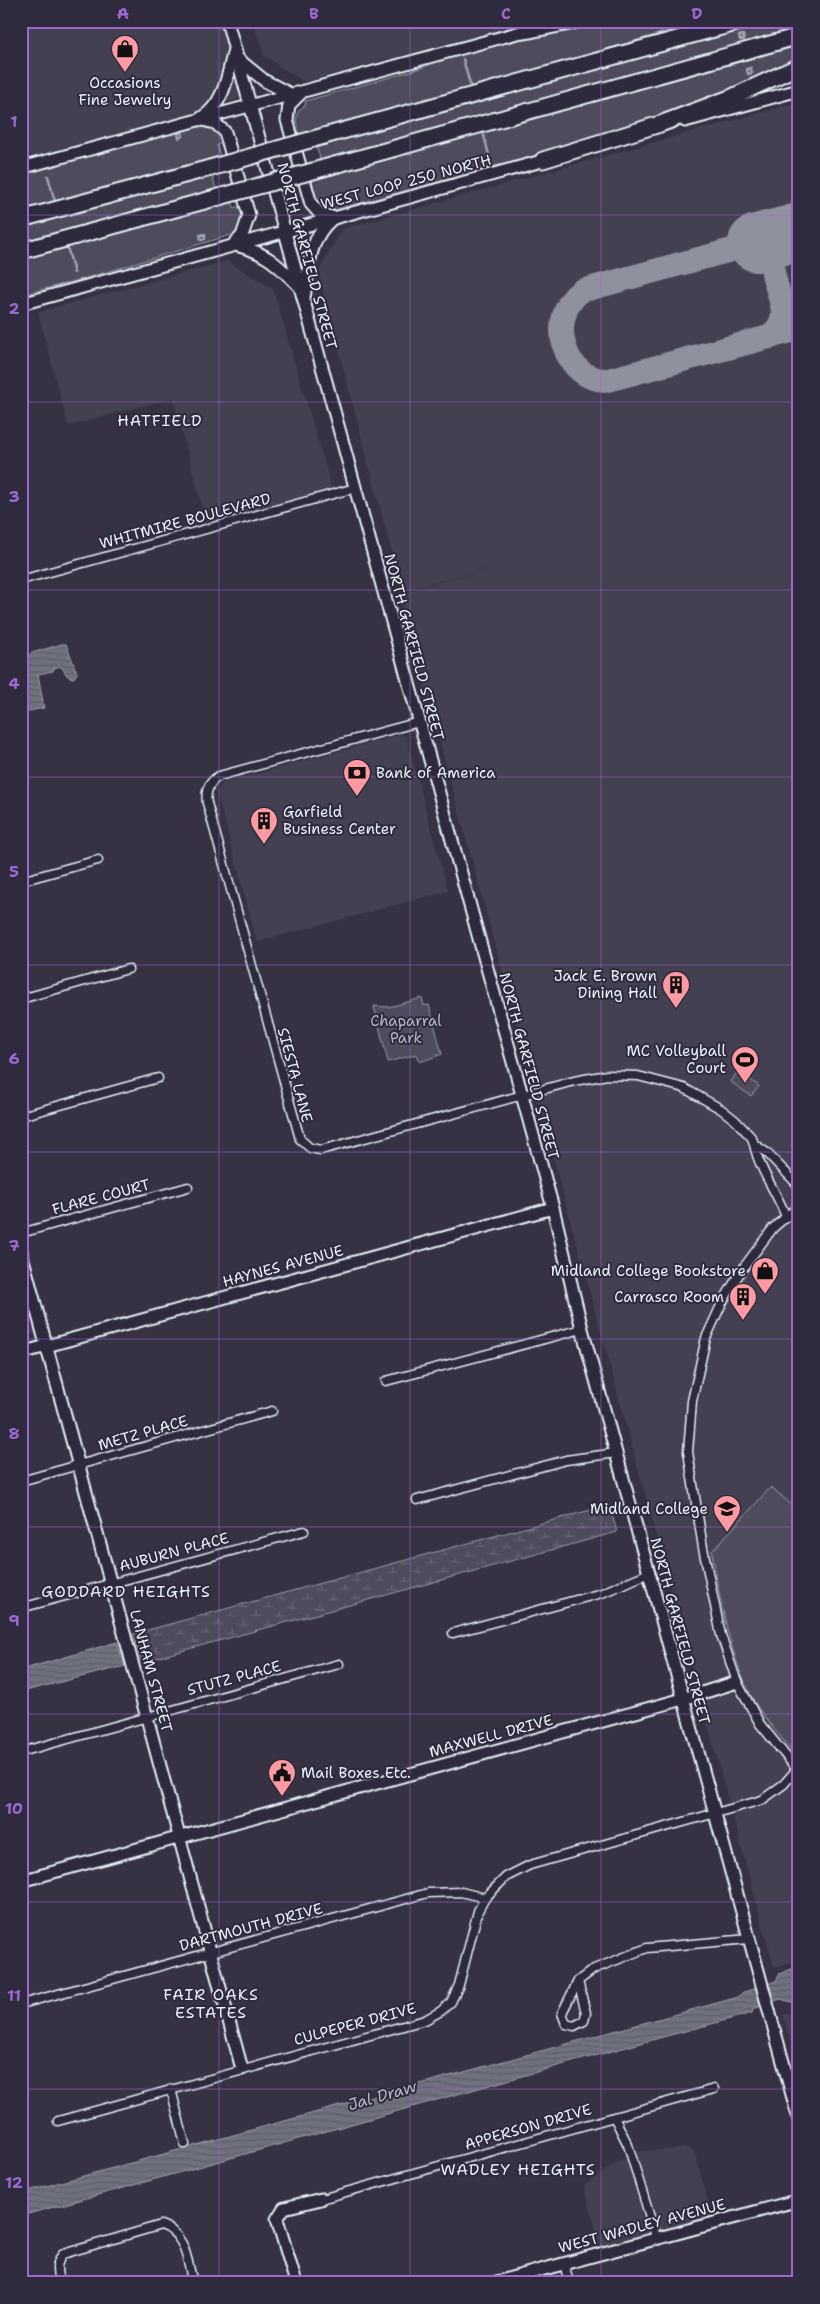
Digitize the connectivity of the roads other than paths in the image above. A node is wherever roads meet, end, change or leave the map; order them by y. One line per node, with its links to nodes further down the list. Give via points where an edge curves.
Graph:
1 (227, 21): 7 (main road, NORTH GARFIELD STREET)
2 (561, 21): 5 (main road)
3 (574, 21): 5 (highway)
4 (743, 21): 17 (highway, bridge)
5 (525, 31): 11 (main road)
6 (799, 36): 20 (highway, bridge)
7 (234, 47): 8 (main road, NORTH GARFIELD STREET); 13 (main road, via 225,86 217,104)
8 (238, 59): 11 (main road, via 268,82); 12 (main road, NORTH GARFIELD STREET)
9 (799, 66): 14 (highway, via 730,98 660,124)
10 (799, 90): 14 (main road, WEST LOOP 250 NORTH)
11 (297, 93): 12 (main road); 16 (main road, via 288,105 287,120 311,204 324,216)
12 (250, 106): 13 (main road); 18 (main road, NORTH GARFIELD STREET)
13 (198, 121): 15 (main road); 19 (main road, via 216,123 225,132 249,216 242,236)
14 (543, 160): 16 (main road, WEST LOOP 250 NORTH)
15 (21, 168)
16 (335, 217): 18 (main road, WEST LOOP 250 NORTH); 22 (main road, via 318,234 312,247)
17 (21, 220)
18 (285, 231): 19 (main road, WEST LOOP 250 NORTH); 21 (main road, NORTH GARFIELD STREET)
19 (233, 245): 21 (main road, via 252,249 269,258); 23 (main road, WEST LOOP 250 NORTH)
20 (21, 251)
21 (299, 286): 22 (main road, NORTH GARFIELD STREET)
22 (304, 302): 24 (main road, NORTH GARFIELD STREET)
23 (21, 304)
24 (355, 488): 25 (street, WHITMIRE BOULEVARD); 26 (main road, NORTH GARFIELD STREET)
25 (21, 580)
26 (419, 722): 32 (main road, NORTH GARFIELD STREET); 32 (street, SIESTA LANE, via 219,776 207,791 207,803 297,1134 305,1145 321,1150)
27 (98, 860): 28 (street)
28 (21, 881)
29 (128, 970): 30 (street)
30 (21, 998)
31 (158, 1078): 33 (street)
32 (522, 1096): 34 (street, SIESTA LANE, via 596,1076 638,1076 661,1080 684,1088 721,1109 752,1138); 38 (main road, NORTH GARFIELD STREET)
33 (21, 1116)
34 (754, 1144): 35 (street, SIESTA LANE, via 768,1153); 39 (street, SIESTA LANE, via 757,1160)
35 (799, 1186)
36 (188, 1187): 40 (street, FLARE COURT)
37 (799, 1206): 39 (street)
38 (553, 1208): 42 (main road, NORTH GARFIELD STREET); 43 (main road, HAYNES AVENUE)
39 (786, 1217): 57 (street, via 773,1228 722,1302 706,1338 692,1401 688,1452 703,1548 721,1636)
40 (21, 1233)
41 (21, 1252): 43 (main road, LANHAM STREET)
42 (582, 1329): 45 (street); 47 (main road, NORTH GARFIELD STREET)
43 (47, 1346): 44 (main road, HAYNES AVENUE); 48 (main road, LANHAM STREET)
44 (21, 1353)
45 (386, 1380)
46 (272, 1411): 48 (street, METZ PLACE)
47 (616, 1453): 50 (street, via 566,1460); 52 (main road, NORTH GARFIELD STREET)
48 (79, 1466): 49 (street, METZ PLACE); 53 (main road, LANHAM STREET)
49 (21, 1481)
50 (417, 1500)
51 (304, 1531): 53 (street, AUBURN PLACE)
52 (649, 1573): 55 (street, via 602,1593); 58 (main road, NORTH GARFIELD STREET)
53 (112, 1584): 54 (street, AUBURN PLACE); 59 (main road, LANHAM STREET)
54 (21, 1608)
55 (452, 1633)
56 (338, 1664): 59 (street, STUTZ PLACE)
57 (736, 1682): 58 (main road, MAXWELL DRIVE); 61 (street, via 760,1724)
58 (683, 1699): 62 (main road, NORTH GARFIELD STREET); 63 (main road, MAXWELL DRIVE)
59 (147, 1716): 60 (street, STUTZ PLACE); 63 (main road, LANHAM STREET)
60 (21, 1752)
61 (797, 1771): 62 (street, CULPEPER DRIVE, via 762,1800)
62 (715, 1814): 65 (street, CULPEPER DRIVE, via 530,1865 506,1877); 66 (main road, NORTH GARFIELD STREET)
63 (180, 1837): 64 (main road, MAXWELL DRIVE); 67 (main road, LANHAM STREET)
64 (21, 1880)
65 (485, 1898): 67 (street, DARTMOUTH DRIVE, via 461,1892 428,1893); 70 (street, CULPEPER DRIVE, via 478,1911 460,1985 451,2002 441,2011 425,2020)
66 (749, 1939): 68 (street, via 647,1948 594,1968); 74 (main road, NORTH GARFIELD STREET)
67 (212, 1952): 69 (street, DARTMOUTH DRIVE); 70 (main road, LANHAM STREET)
68 (578, 1981): 68 (street, via 562,2013 566,2024 574,2026 584,2021 586,2013)
69 (26, 2004)
70 (242, 2069): 71 (street, CULPEPER DRIVE)
71 (171, 2089): 75 (street, CULPEPER DRIVE); 76 (street)
72 (714, 2089): 73 (street, APPERSON DRIVE)
73 (614, 2117): 77 (street, APPERSON DRIVE); 79 (street, via 628,2145)
74 (799, 2120)
75 (58, 2121)
76 (186, 2144)
77 (321, 2199): 83 (main road, via 284,2208 277,2219)
78 (799, 2200): 79 (main road, WEST WADLEY AVENUE)
79 (656, 2237): 80 (main road, WEST WADLEY AVENUE)
80 (564, 2263): 84 (main road, WEST WADLEY AVENUE); 85 (street)
81 (60, 2283): 82 (street, via 58,2261 63,2254 161,2226 170,2228 181,2239)
82 (193, 2283)
83 (296, 2283)
84 (492, 2283)
85 (569, 2283)

